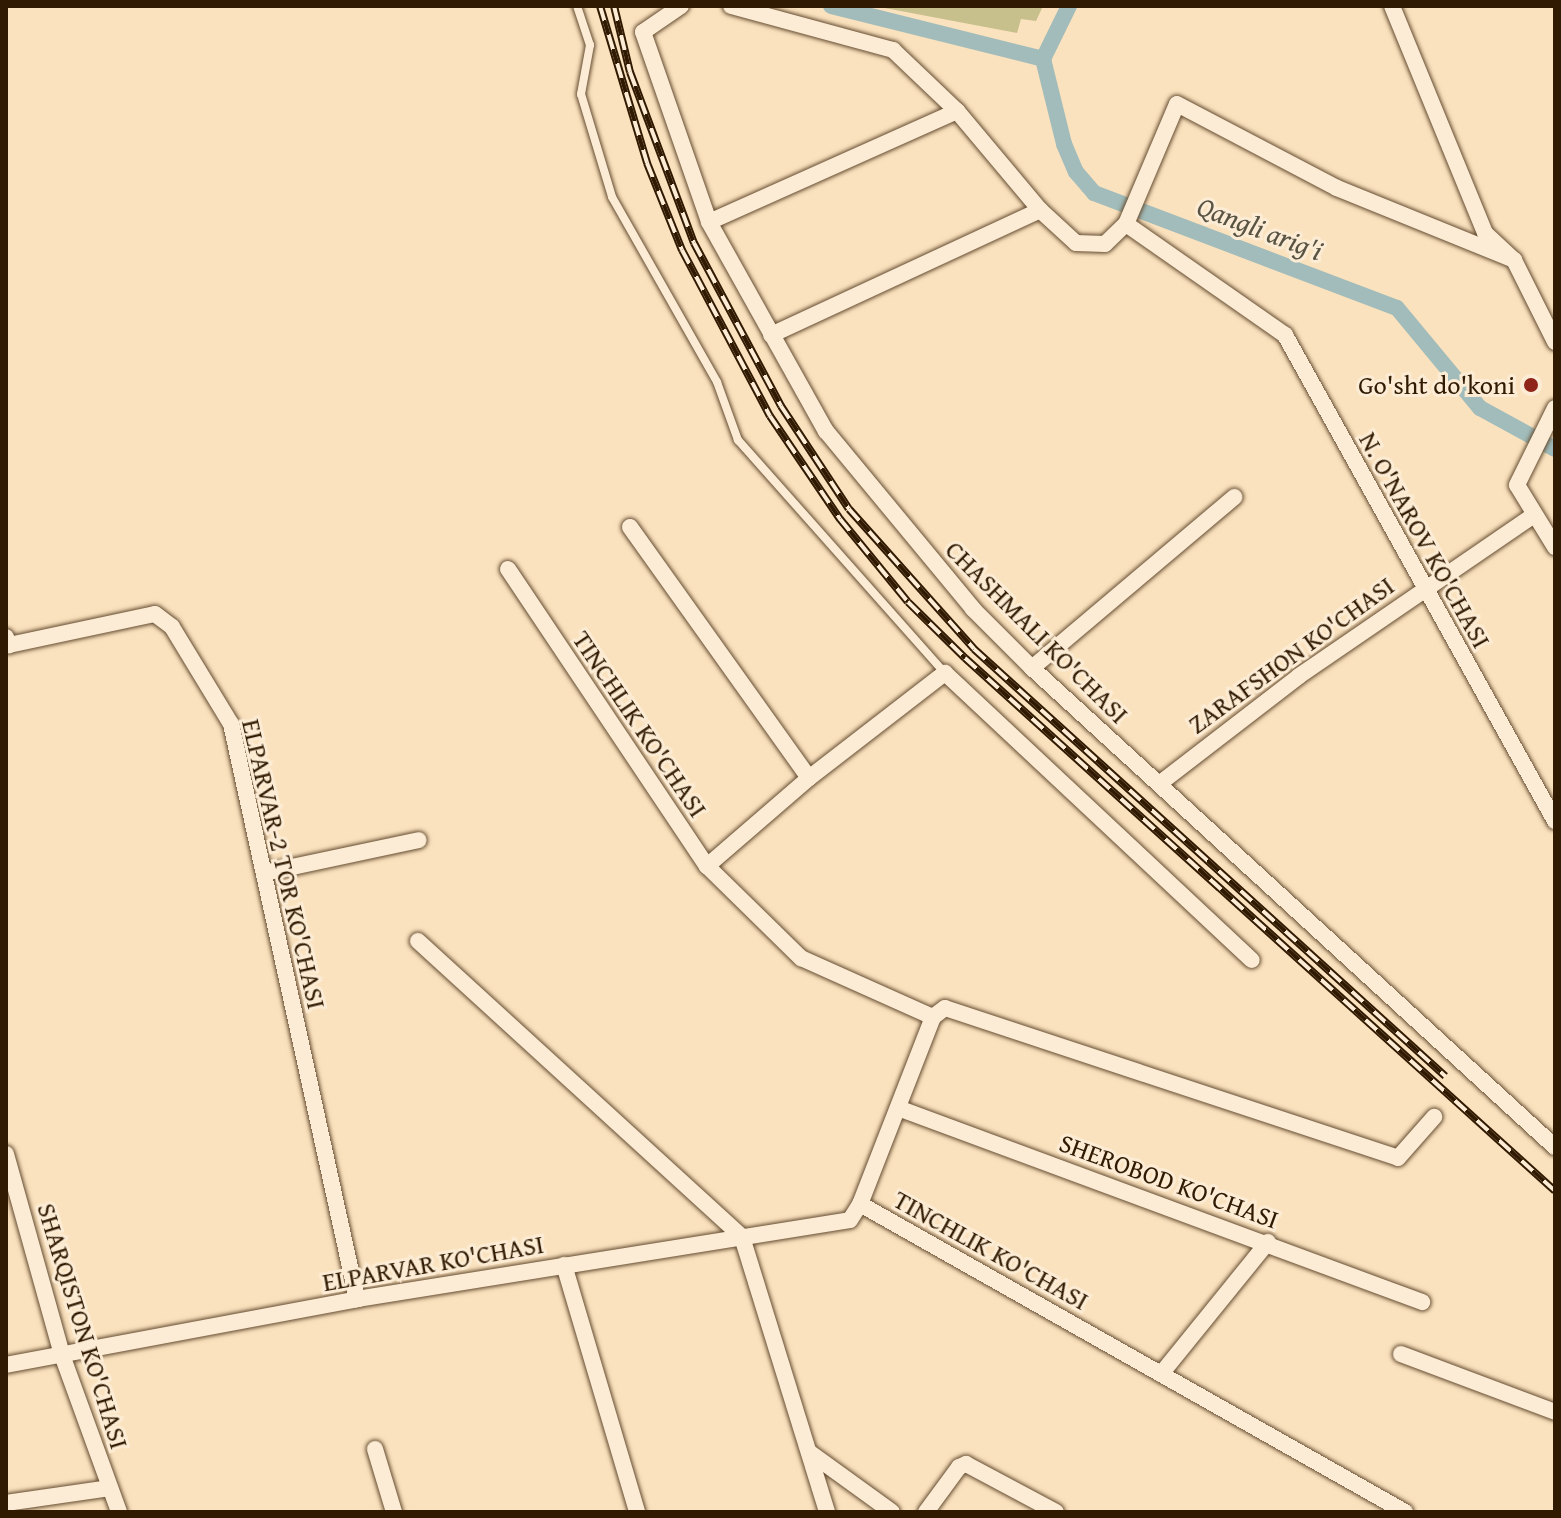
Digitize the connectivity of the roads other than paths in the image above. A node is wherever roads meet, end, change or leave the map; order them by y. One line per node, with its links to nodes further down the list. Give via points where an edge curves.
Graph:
1 (577, 6): 21 (lane, via 590,45 581,94 612,197 717,382 738,440)
2 (681, 6): 7 (street, CHASHMALI KO'CHASI, via 643,32)
3 (731, 6): 5 (street, via 893,50)
4 (1392, 6): 9 (street, via 1485,233)
5 (957, 111): 6 (street); 7 (street)
6 (1040, 210): 8 (street, via 1076,243 1105,244); 10 (street)
7 (709, 222): 10 (street, CHASHMALI KO'CHASI)
8 (1126, 224): 9 (street, via 1177,104 1337,188); 18 (street, N. O'NAROV KO'CHASI, via 1285,335)
9 (1514, 260): 11 (street)
10 (771, 335): 20 (street, CHASHMALI KO'CHASI, via 826,431 973,609)
11 (1555, 342)
12 (1555, 408): 14 (street, via 1517,485)
13 (1234, 497): 20 (street)
14 (1534, 515): 16 (street); 18 (street, ZARAFSHON KO'CHASI)
15 (630, 527): 22 (street)
16 (1555, 547)
17 (508, 569): 26 (street, TINCHLIK KO'CHASI)
18 (1423, 588): 23 (street, ZARAFSHON KO'CHASI); 24 (street, N. O'NAROV KO'CHASI)
19 (7, 643): 27 (street, ELPARVAR-2 TOR KO'CHASI, via 143,615 164,619 231,724)
20 (1032, 668): 23 (street, CHASHMALI KO'CHASI)
21 (945, 673): 22 (street); 29 (street)
22 (809, 778): 26 (street)
23 (1159, 784): 33 (street, CHASHMALI KO'CHASI)
24 (1555, 821)
25 (419, 840): 27 (street)
26 (707, 866): 30 (street, TINCHLIK KO'CHASI, via 801,958)
27 (264, 873): 39 (street, ELPARVAR-2 TOR KO'CHASI)
28 (418, 941): 36 (street)
29 (1252, 960)
30 (933, 1017): 31 (street, TINCHLIK KO'CHASI); 32 (street, via 945,1008 1398,1158)
31 (898, 1108): 35 (street, TINCHLIK KO'CHASI); 37 (street, SHEROBOD KO'CHASI)
32 (1434, 1117)
33 (1555, 1147)
34 (6, 1154): 42 (street, SHARQISTON KO'CHASI)
35 (860, 1204): 36 (street, ELPARVAR KO'CHASI, via 850,1220); 44 (street, TINCHLIK KO'CHASI)
36 (742, 1237): 38 (street, ELPARVAR KO'CHASI); 47 (street)
37 (1268, 1242): 40 (street, SHEROBOD KO'CHASI); 44 (street)
38 (564, 1265): 39 (street, ELPARVAR KO'CHASI); 52 (street)
39 (357, 1299): 42 (street, ELPARVAR KO'CHASI)
40 (1422, 1302)
41 (1401, 1354): 45 (street)
42 (62, 1355): 43 (street, ELPARVAR KO'CHASI); 48 (street, SHARQISTON KO'CHASI)
43 (6, 1365)
44 (1161, 1374): 57 (street, TINCHLIK KO'CHASI)
45 (1555, 1412)
46 (375, 1449): 51 (street)
47 (809, 1452): 53 (street); 54 (street)
48 (110, 1488): 49 (street); 50 (street, SHARQISTON KO'CHASI)
49 (6, 1503)
50 (119, 1512)
51 (394, 1512)
52 (637, 1512)
53 (827, 1512)
54 (892, 1512)
55 (926, 1512): 56 (street, via 966,1464)
56 (1056, 1512)
57 (1405, 1512)

